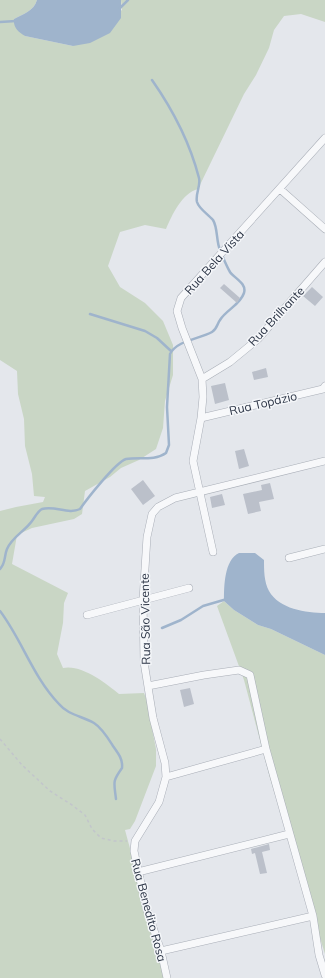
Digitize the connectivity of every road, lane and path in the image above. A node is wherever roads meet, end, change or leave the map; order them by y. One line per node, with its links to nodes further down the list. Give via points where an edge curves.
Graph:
1 (325, 138): 2 (street, Rua Bela Vista)
2 (280, 188): 3 (street); 5 (street, Rua Bela Vista, via 181,298 177,311)
3 (325, 228)
4 (325, 262): 5 (street, Rua Brilhante, via 258,339 230,362)
5 (202, 379): 7 (street, Rua Bela Vista)
6 (324, 390): 7 (street, Rua Topázio)
7 (201, 418): 9 (street, Rua Bela Vista, via 193,461)
8 (325, 461): 9 (street, Rua São Vicente)
9 (199, 491): 11 (street, Rua Bela Vista); 14 (street, Rua São Vicente, via 175,498 158,507 152,514 147,537)
10 (325, 549): 12 (street)
11 (213, 552)
12 (289, 558)
13 (189, 588): 14 (street)
14 (143, 600): 15 (street); 16 (street, Rua São Vicente, via 144,662)
15 (87, 615)
16 (148, 686): 18 (street, via 240,670 250,675); 19 (street)
17 (0, 739): 21 (path, via 22,765 50,791 85,815 92,829 101,838)
18 (266, 749): 19 (street); 20 (street)
19 (166, 777): 21 (street, via 159,802)
20 (289, 834): 22 (street); 23 (street)
21 (135, 841): 22 (street, Rua Benedito Rosa)
22 (138, 872): 24 (street, Rua Benedito Rosa, via 146,907)
23 (313, 916): 24 (street); 25 (street)
24 (161, 951): 26 (street, Rua Benedito Rosa)
25 (325, 975)
26 (167, 978)

